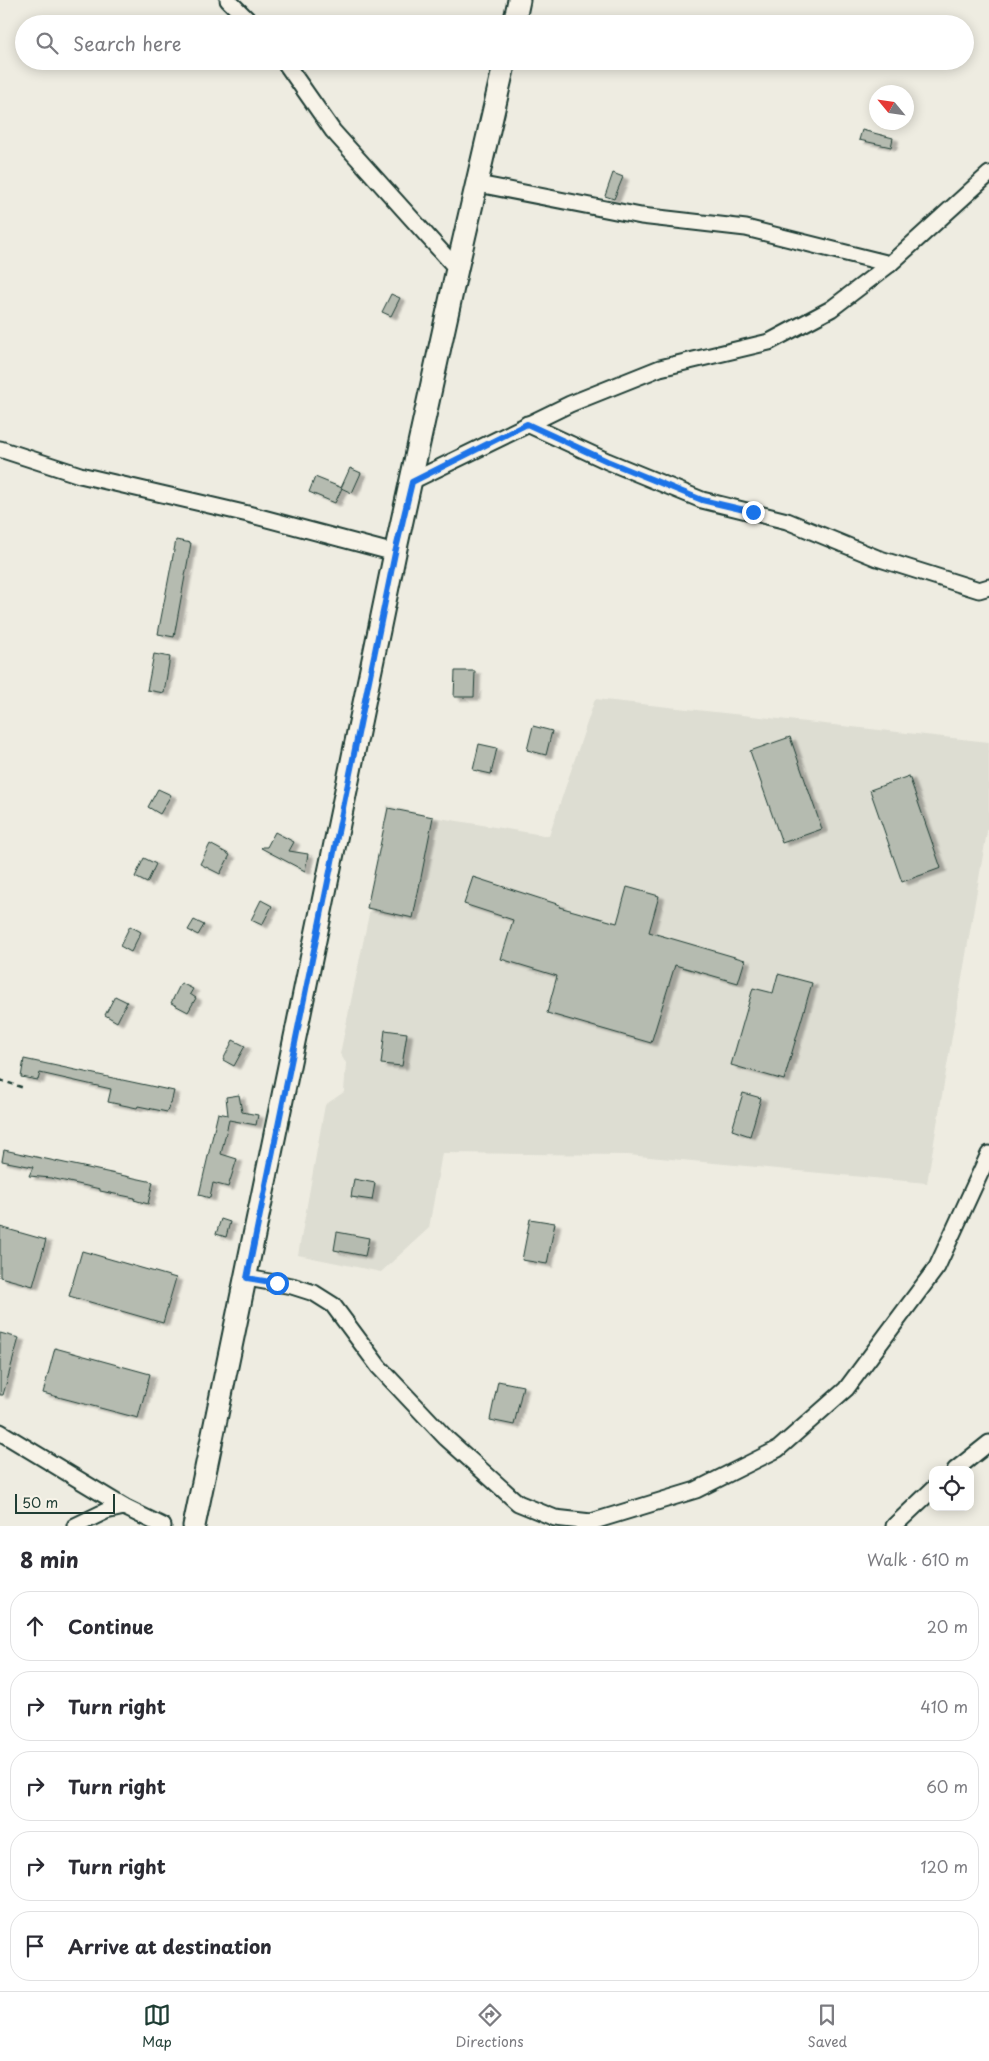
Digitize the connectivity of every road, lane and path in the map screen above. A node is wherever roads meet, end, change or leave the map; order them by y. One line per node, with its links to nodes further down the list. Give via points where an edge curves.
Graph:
1 (228, 0): 3 (street)
2 (519, 0): 4 (main road)
3 (243, 15)
4 (516, 15)
5 (290, 70): 10 (street, via 333,131)
6 (503, 70): 8 (main road)
7 (989, 174): 9 (street)
8 (478, 184): 9 (street, via 642,216 746,228); 10 (main road)
9 (890, 264): 11 (street, via 831,309 769,342 660,368)
10 (457, 269): 13 (main road)
11 (527, 424): 13 (street); 15 (street, via 702,500 787,521 877,558 979,590)
12 (0, 448): 14 (street, via 80,475 248,514)
13 (412, 482): 14 (main road)
14 (395, 553): 19 (main road)
15 (989, 587)
16 (0, 1080): 17 (path)
17 (24, 1088)
18 (989, 1154): 19 (street, via 937,1267 846,1389 778,1449 696,1490 591,1522 555,1518 518,1503 446,1438 379,1367 333,1305 314,1293 292,1286)
19 (247, 1278): 27 (main road)
20 (0, 1432): 24 (street)
21 (989, 1443): 22 (street)
22 (960, 1466)
23 (929, 1493): 28 (street)
24 (124, 1507): 25 (street, via 106,1511); 26 (street)
25 (75, 1526)
26 (163, 1526)
27 (194, 1526)
28 (894, 1526)

